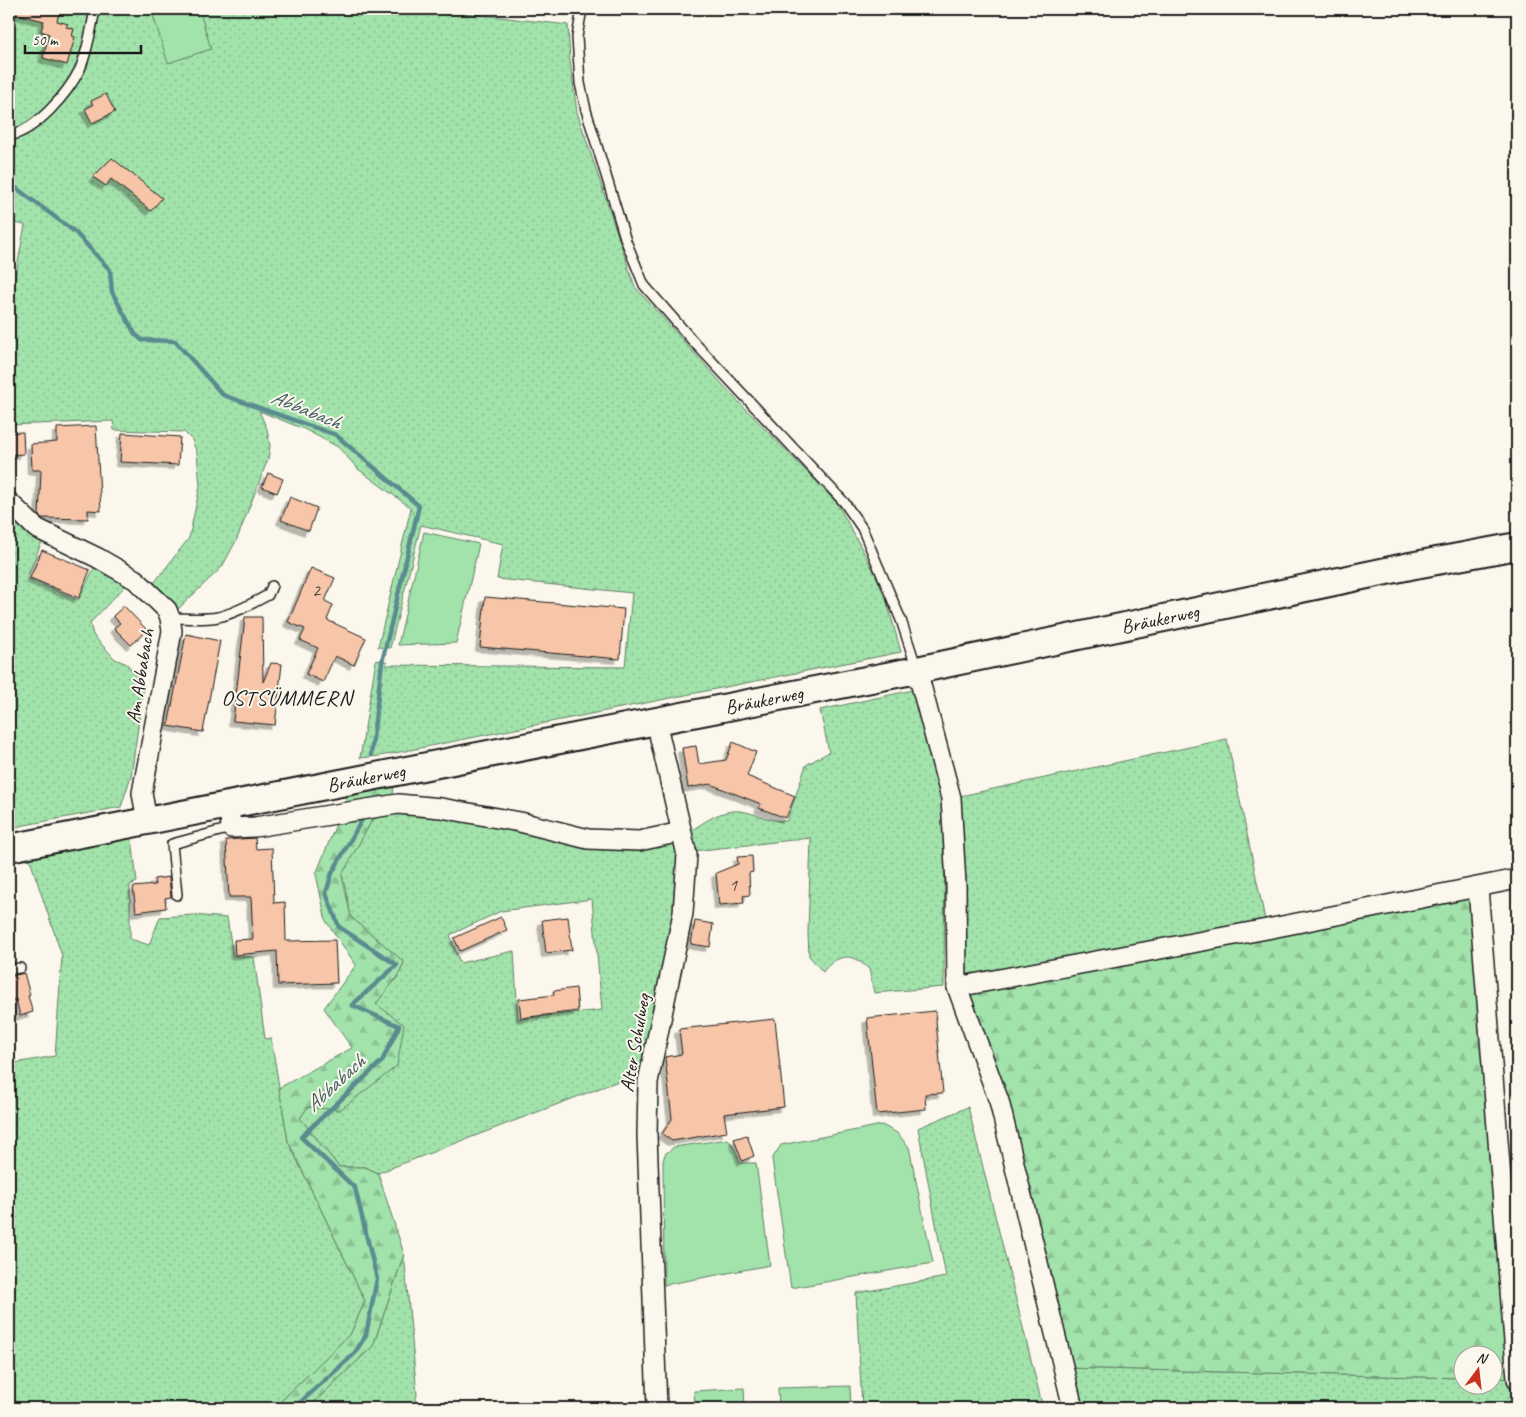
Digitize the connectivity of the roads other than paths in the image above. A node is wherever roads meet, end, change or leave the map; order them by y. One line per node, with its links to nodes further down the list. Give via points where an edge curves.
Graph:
1 (95, 9): 3 (lane, via 80,68 64,94 35,122)
2 (582, 9): 8 (lane, via 577,37 580,84 626,241 644,285 848,508 862,528 901,620)
3 (9, 136)
4 (9, 502): 7 (street, Am Abbabach, via 36,528 136,580 161,604)
5 (1517, 546): 8 (main road, Bräukerweg)
6 (272, 586): 7 (lane, via 268,595 218,617)
7 (170, 618): 11 (street, Am Abbabach, via 172,631 142,793)
8 (917, 670): 9 (main road, Bräukerweg); 19 (street, via 951,798)
9 (656, 721): 10 (main road, Bräukerweg); 12 (street, Alter Schulweg)
10 (230, 817): 11 (main road, Bräukerweg); 12 (street, via 255,827 398,804 511,821 588,839 639,841); 16 (lane, via 172,844)
11 (147, 822): 13 (main road, Bräukerweg)
12 (681, 832): 21 (street, Alter Schulweg, via 686,855 683,913 648,1082)
13 (9, 848)
14 (1517, 879): 15 (street)
15 (1478, 888): 19 (street); 20 (street)
16 (177, 894)
17 (20, 968): 18 (lane)
18 (9, 969)
19 (957, 986): 22 (street, via 999,1101)
20 (1517, 1379)
21 (657, 1408)
22 (1073, 1408)

